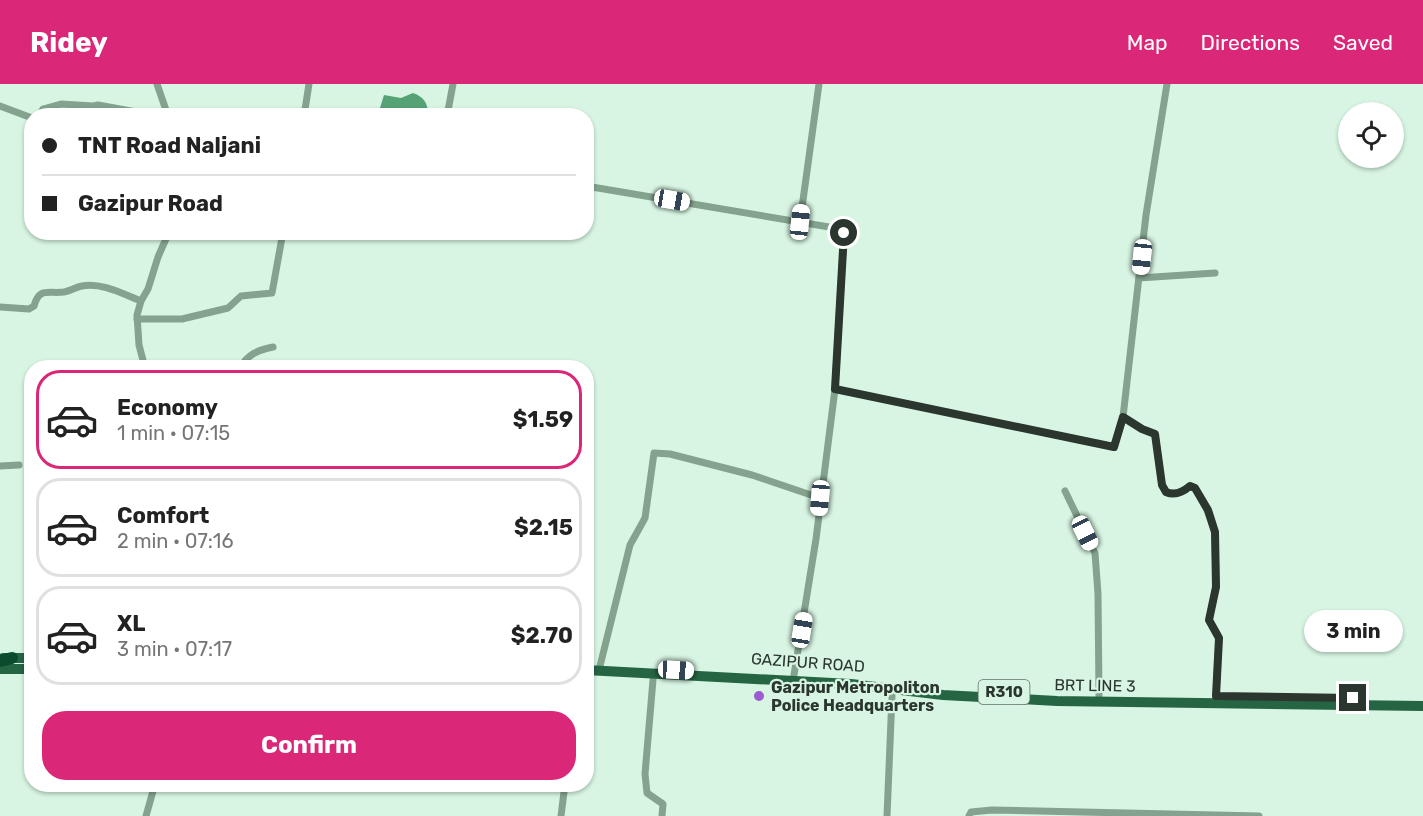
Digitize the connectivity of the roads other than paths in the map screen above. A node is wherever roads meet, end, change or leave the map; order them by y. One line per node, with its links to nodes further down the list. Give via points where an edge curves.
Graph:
1 (157, 84): 9 (street)
2 (309, 84): 10 (street)
3 (453, 84): 11 (street)
4 (819, 84): 14 (street)
5 (1167, 84): 18 (street)
6 (0, 106): 12 (street)
7 (47, 108): 8 (street, via 61,104)
8 (114, 108)
9 (165, 108)
10 (305, 108)
11 (448, 108)
12 (24, 115)
13 (594, 187): 14 (street)
14 (800, 222): 25 (street, via 841,229 844,233)
15 (166, 240): 19 (street)
16 (282, 240): 21 (street, via 272,293 241,296 228,308 182,319)
17 (1215, 273): 18 (street)
18 (1139, 278): 26 (street)
19 (141, 301): 20 (street, via 90,285 66,292 42,292 29,309); 21 (street)
20 (0, 307)
21 (137, 319): 23 (street)
22 (273, 347): 24 (street)
23 (143, 360)
24 (244, 360)
25 (835, 389): 26 (street, via 1114,447); 30 (street)
26 (1123, 417): 42 (street, via 1155,434 1166,492 1174,494 1190,486 1195,488 1208,510 1215,532 1216,587 1209,620 1219,638)
27 (19, 465): 28 (street)
28 (0, 466)
29 (1065, 491): 41 (street, via 1095,554)
30 (820, 498): 35 (street, via 752,475 654,453 645,518 630,545); 37 (street)
31 (24, 659): 32 (main road)
32 (2, 663): 34 (main road)
33 (594, 665): 35 (main road, GAZIPUR ROAD / R310)
34 (24, 666)
35 (600, 666): 37 (main road, GAZIPUR ROAD / R310)
36 (594, 670): 44 (main road, BRT LINE 3, via 851,684 943,695 1046,700)
37 (794, 675): 41 (main road, GAZIPUR ROAD / R310, via 943,689)
38 (594, 676): 39 (main road, GAZIPUR ROAD / R310)
39 (653, 680): 40 (main road, GAZIPUR ROAD / R310); 50 (street, via 646,793 663,804)
40 (892, 696): 45 (main road, GAZIPUR ROAD / R310, via 1058,706); 51 (street)
41 (1099, 696): 42 (main road, GAZIPUR ROAD / R310)
42 (1216, 696): 43 (main road, GAZIPUR ROAD / R310)
43 (1423, 700)
44 (1423, 706)
45 (1423, 713)
46 (153, 792): 48 (street)
47 (564, 792): 49 (street)
48 (146, 816)
49 (561, 816)
50 (662, 816)
51 (887, 816)
52 (969, 816): 53 (street, via 974,810)
53 (1259, 816)

